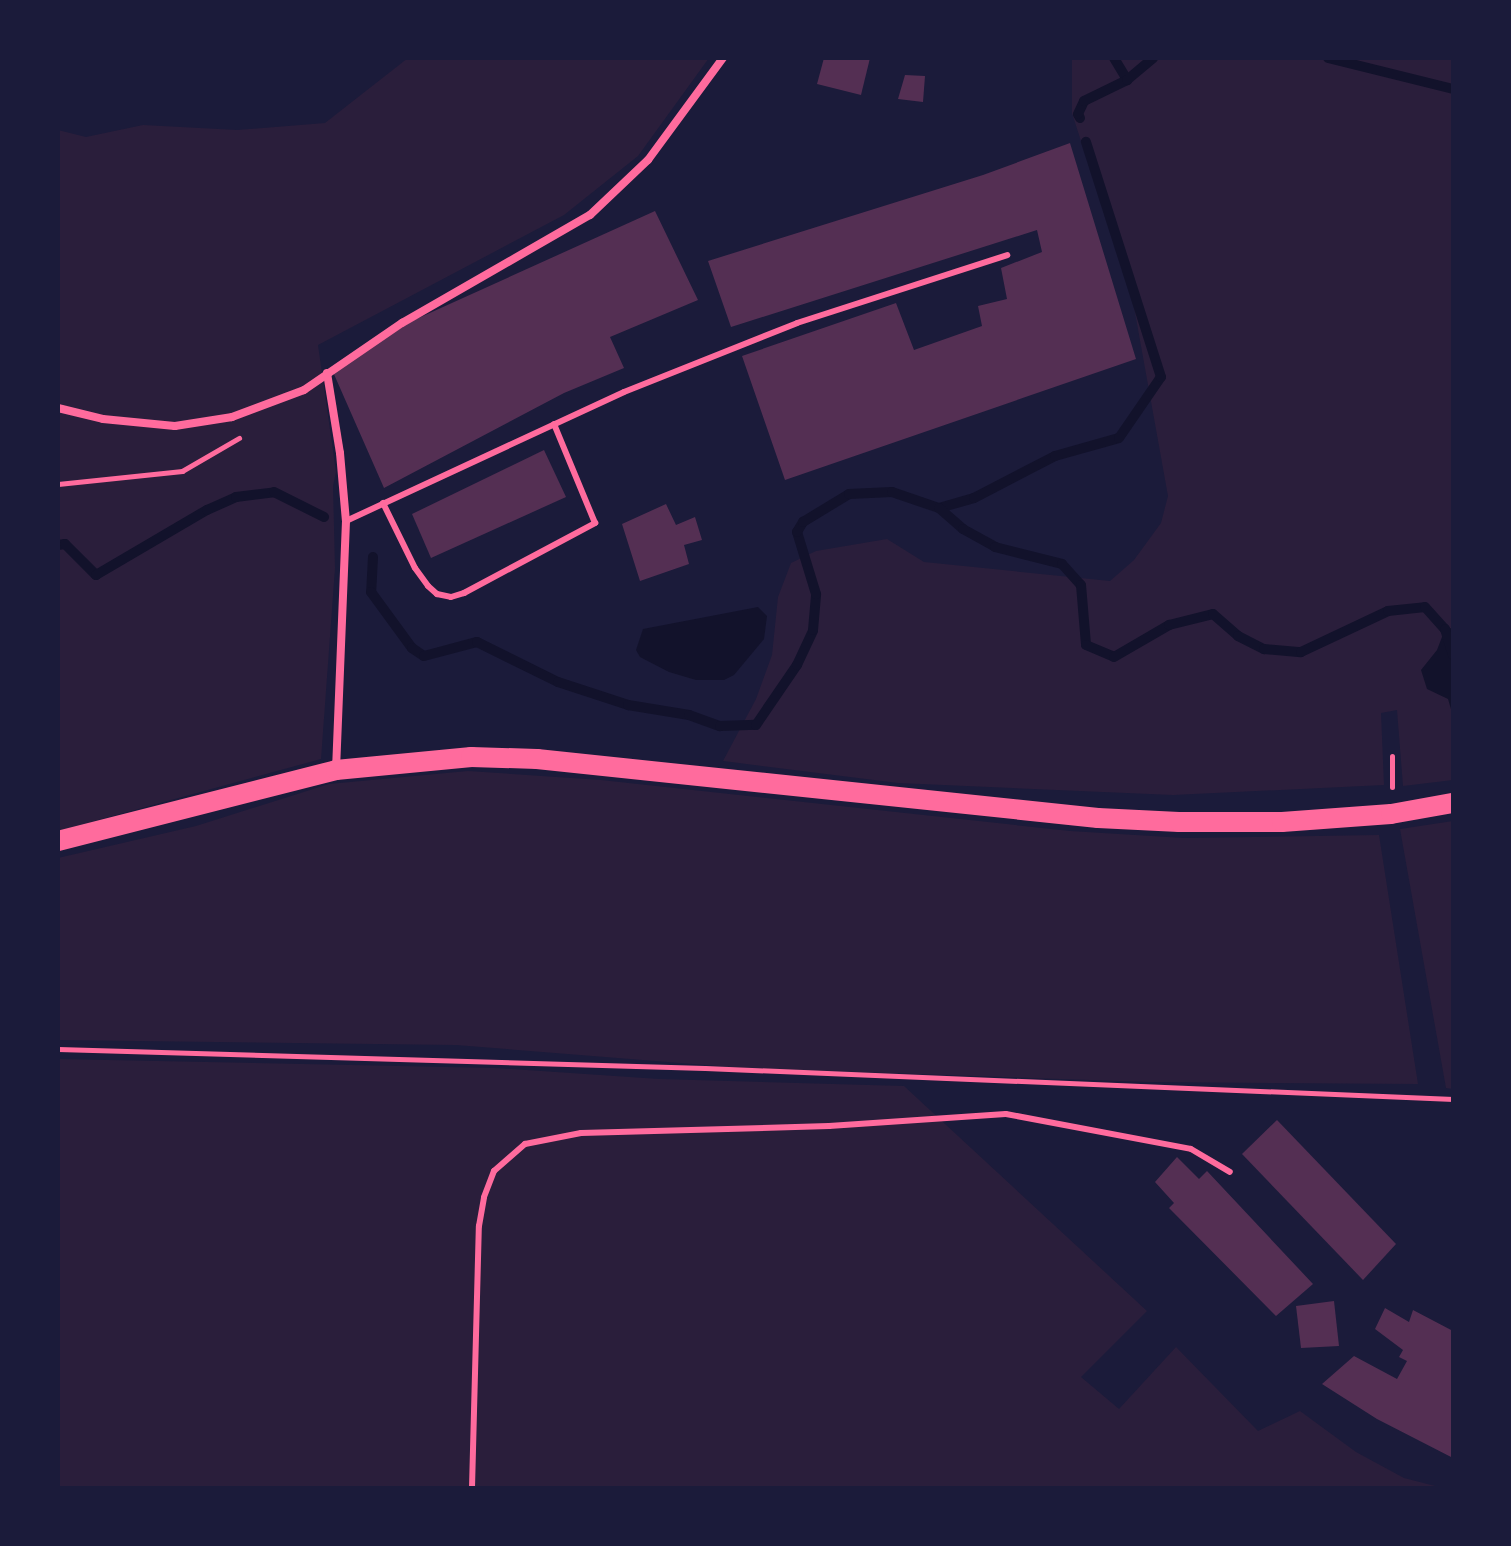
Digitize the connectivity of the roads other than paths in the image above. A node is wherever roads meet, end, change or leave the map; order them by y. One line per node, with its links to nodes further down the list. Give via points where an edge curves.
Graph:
1 (723, 58): 3 (street, via 648,160 590,215 402,323)
2 (1007, 255): 5 (lane, via 797,323)
3 (327, 373): 4 (street, via 288,398 204,423 137,424); 7 (street)
4 (58, 408)
5 (554, 424): 6 (lane); 6 (lane, via 595,523 464,593 451,597 428,586)
6 (383, 503): 7 (lane)
7 (346, 521): 8 (street)
8 (336, 770): 9 (main road, via 471,757 537,759 1179,822 1282,822 1391,814); 10 (main road)
9 (1453, 803)
10 (58, 841)
11 (1230, 1172): 12 (lane, via 1191,1149 1006,1114 829,1126 581,1133 525,1144 494,1171 479,1226)
12 (472, 1488)

